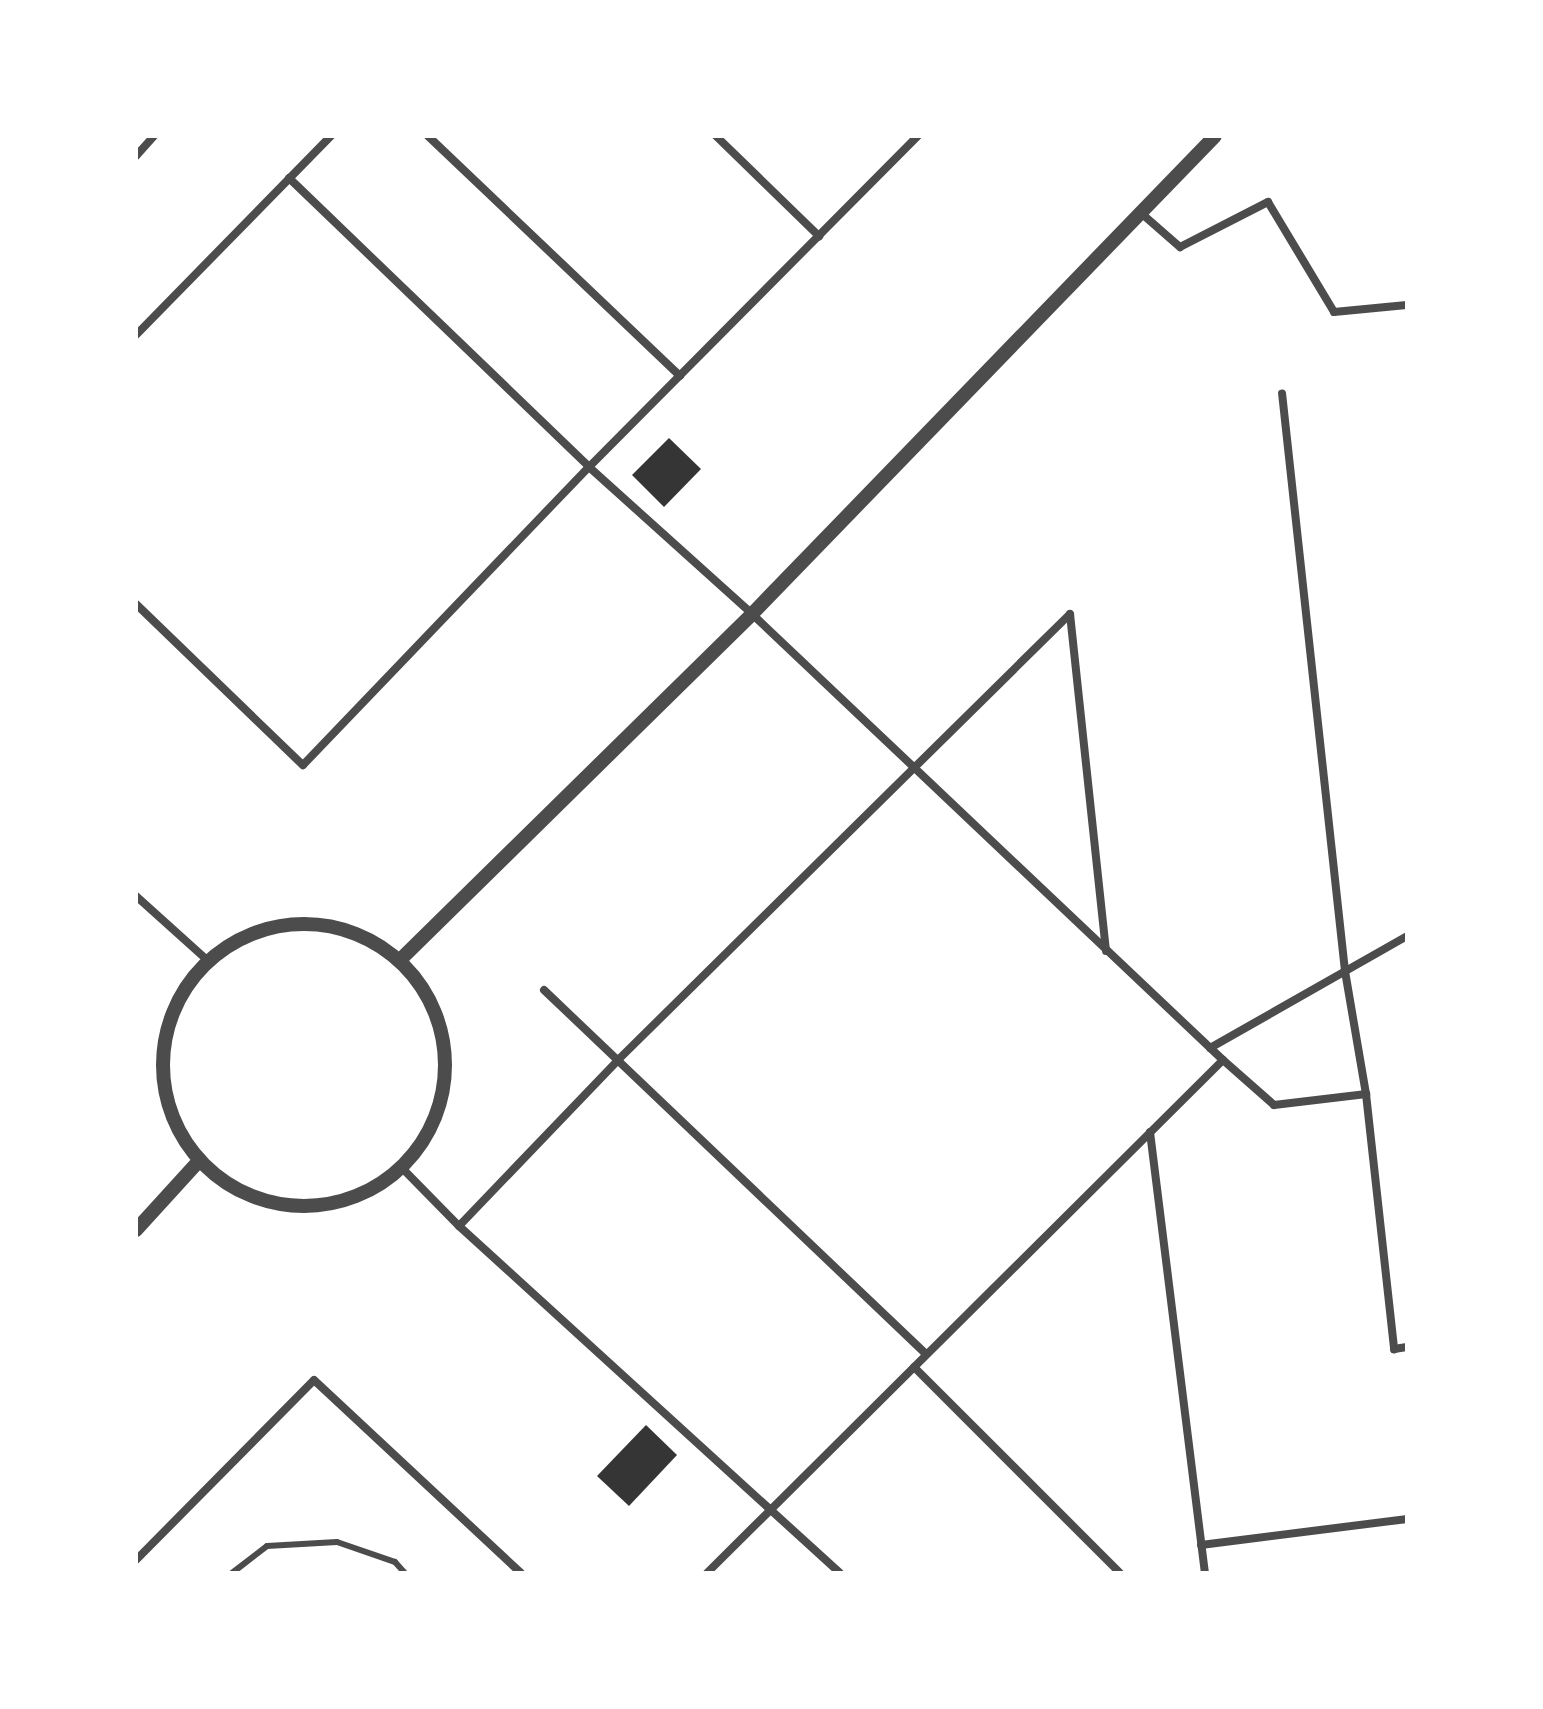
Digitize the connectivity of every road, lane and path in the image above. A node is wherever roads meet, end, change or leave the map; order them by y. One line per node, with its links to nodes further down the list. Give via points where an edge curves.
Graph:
1 (154, 136): 9 (street)
2 (331, 136): 10 (street)
3 (428, 136): 15 (street)
4 (716, 136): 12 (street)
5 (902, 136): 8 (street)
6 (918, 136): 8 (street)
7 (1215, 136): 11 (street)
8 (910, 144): 12 (street)
9 (136, 156)
10 (289, 178): 14 (street); 17 (street)
11 (1141, 213): 13 (street, via 1180,247 1268,202 1334,312); 19 (street)
12 (819, 236): 15 (street)
13 (1407, 305)
14 (136, 335)
15 (680, 376): 17 (street)
16 (1282, 393): 26 (street)
17 (589, 467): 18 (street, via 303,765); 19 (street)
18 (136, 604)
19 (752, 614): 20 (street); 25 (street)
20 (912, 770): 23 (street); 23 (street, via 1070,614); 29 (street)
21 (136, 896): 24 (street)
22 (1407, 936): 26 (street)
23 (1106, 952): 28 (street)
24 (206, 959): 25 (street, via 243,937 284,925 326,925 367,938); 33 (street, via 180,997 165,1038 163,1082 175,1125)
25 (401, 959): 34 (street, via 428,996 444,1040 444,1086 430,1129)
26 (1345, 971): 28 (street); 31 (street)
27 (544, 990): 29 (street)
28 (1210, 1048): 30 (street)
29 (618, 1060): 35 (street); 38 (street)
30 (1223, 1060): 31 (street, via 1274,1105); 32 (street)
31 (1366, 1094): 37 (street, via 1394,1349)
32 (1150, 1132): 38 (street); 42 (street)
33 (197, 1163): 34 (street, via 235,1189 278,1204 322,1205 365,1192); 36 (street)
34 (401, 1167): 35 (street)
35 (459, 1226): 40 (street)
36 (136, 1230)
37 (1407, 1347)
38 (926, 1354): 39 (street)
39 (914, 1367): 40 (street); 49 (street)
40 (773, 1507): 47 (street); 48 (street)
41 (1407, 1519): 42 (street)
42 (1201, 1545): 50 (street)
43 (136, 1560): 46 (street, via 314,1380)
44 (232, 1573): 45 (lane, via 267,1546 337,1542 395,1562)
45 (405, 1573)
46 (521, 1573)
47 (707, 1573)
48 (840, 1573)
49 (1120, 1573)
50 (1205, 1573)

